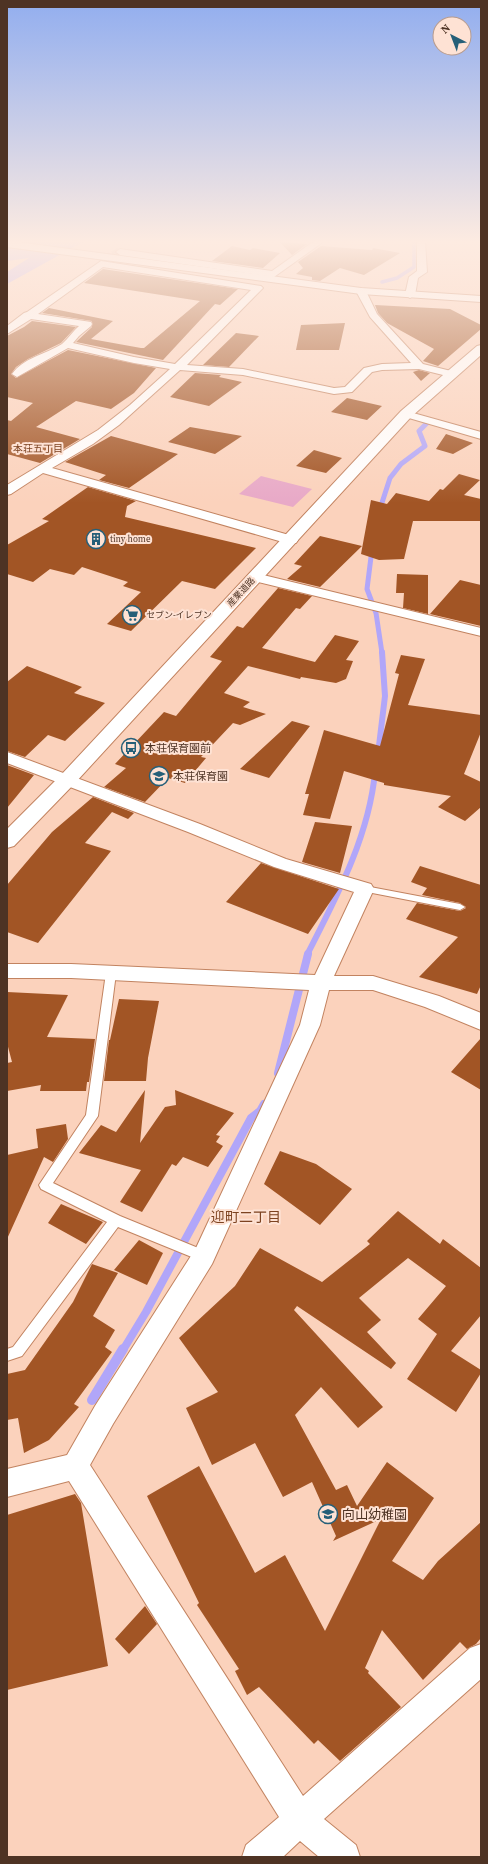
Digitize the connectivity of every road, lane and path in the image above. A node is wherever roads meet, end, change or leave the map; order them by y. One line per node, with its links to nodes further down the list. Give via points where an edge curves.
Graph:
1 (81, 329): 4 (street)
2 (216, 329): 7 (street)
3 (386, 329): 6 (street)
4 (67, 345): 7 (street); 8 (street)
5 (479, 353): 9 (main road, 産業道路)
6 (419, 366): 7 (street, via 368,370 348,390 334,391 242,372); 9 (street)
7 (177, 367): 12 (street, via 114,424)
8 (17, 374)
9 (451, 374): 10 (main road, 産業道路)
10 (406, 414): 11 (street); 14 (main road, 産業道路)
11 (481, 436)
12 (43, 469): 13 (street, via 21,480); 14 (street)
13 (7, 491)
14 (291, 540): 15 (main road, 産業道路)
15 (255, 577): 16 (street); 18 (main road, 産業道路)
16 (480, 631)
17 (7, 757): 18 (street)
18 (68, 779): 19 (main road, 産業道路); 20 (street, via 280,863)
19 (7, 841)
20 (360, 888): 21 (lane); 24 (street)
21 (460, 907)
22 (7, 970): 23 (street)
23 (111, 973): 24 (street); 26 (lane, via 92,1116 45,1185)
24 (320, 983): 25 (street, via 373,983 432,1001); 27 (street, via 310,1025)
25 (481, 1022)
26 (116, 1220): 27 (lane); 28 (lane, via 17,1352)
27 (204, 1256): 29 (street)
28 (7, 1355)
29 (74, 1466): 30 (street); 32 (street)
30 (7, 1483)
31 (481, 1659): 32 (street)
32 (300, 1819): 33 (street); 34 (street)
33 (258, 1857)
34 (344, 1857)

